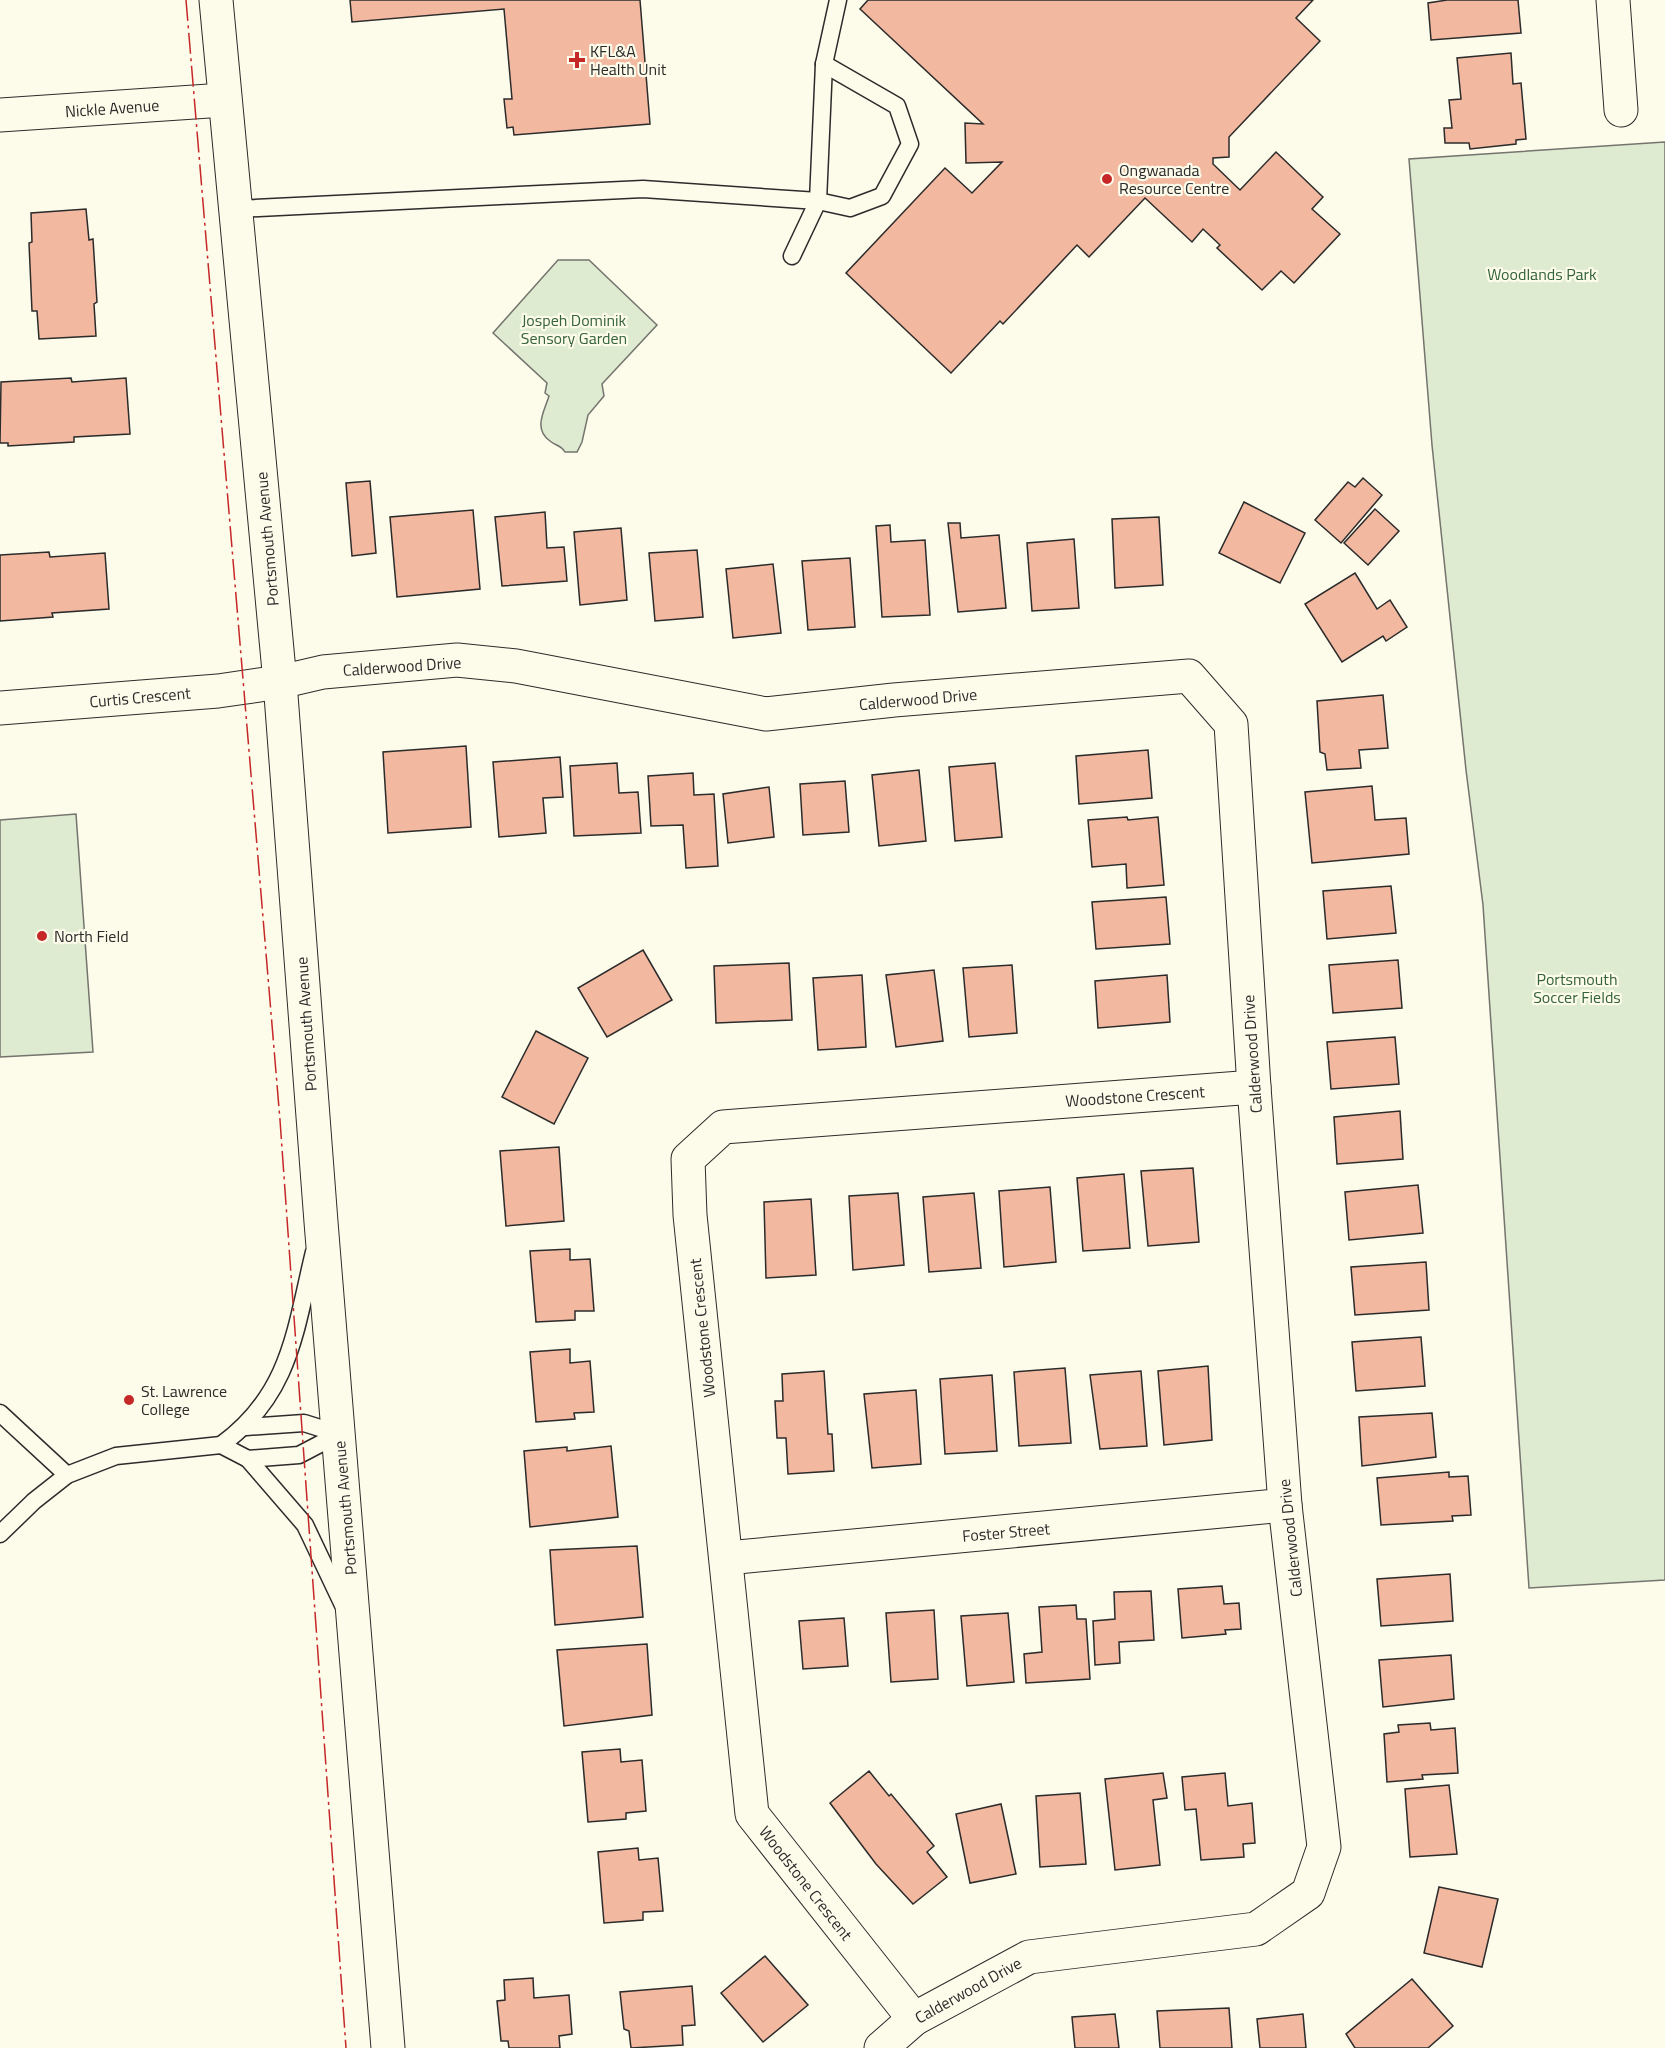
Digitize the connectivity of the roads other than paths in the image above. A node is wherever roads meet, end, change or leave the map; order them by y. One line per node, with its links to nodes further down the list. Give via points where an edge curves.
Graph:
1 (216, 0): 5 (street, Portsmouth Avenue)
2 (838, 0): 4 (lane)
3 (1613, 0): 6 (street)
4 (824, 64): 8 (lane); 8 (lane, via 897,106 910,144 882,196 850,208)
5 (224, 100): 7 (street, Nickle Avenue); 9 (street, Portsmouth Avenue)
6 (1621, 110)
7 (0, 115)
8 (818, 201): 9 (lane, via 643,189); 10 (lane)
9 (236, 208): 11 (street, Portsmouth Avenue)
10 (792, 256)
11 (280, 682): 12 (street, Curtis Crescent, via 218,691); 13 (street, Calderwood Drive, via 323,672 457,660 516,666 766,714 1189,676 1231,724); 14 (street, Portsmouth Avenue)
12 (0, 708)
13 (1254, 1087): 21 (street, Calderwood Drive); 23 (street, Woodstone Crescent, via 723,1127 688,1159 690,1215)
14 (321, 1222): 16 (lane, via 287,1362 273,1390); 17 (street, Portsmouth Avenue)
15 (0, 1413): 20 (lane)
16 (246, 1427): 17 (lane, via 304,1423); 18 (lane)
17 (339, 1434): 19 (lane, via 299,1455); 24 (street, Portsmouth Avenue)
18 (221, 1445): 19 (lane); 20 (lane, via 116,1456)
19 (248, 1459): 24 (lane, via 305,1525)
20 (67, 1475): 22 (lane)
21 (1285, 1505): 23 (street, Foster Street); 25 (street, Calderwood Drive, via 1324,1847 1308,1893 1256,1929 1029,1957)
22 (0, 1534)
23 (727, 1558): 25 (street, Woodstone Crescent, via 752,1814)
24 (355, 1630): 26 (street, Portsmouth Avenue)
25 (914, 2019): 27 (street, Calderwood Drive)
26 (388, 2048)
27 (881, 2048)

